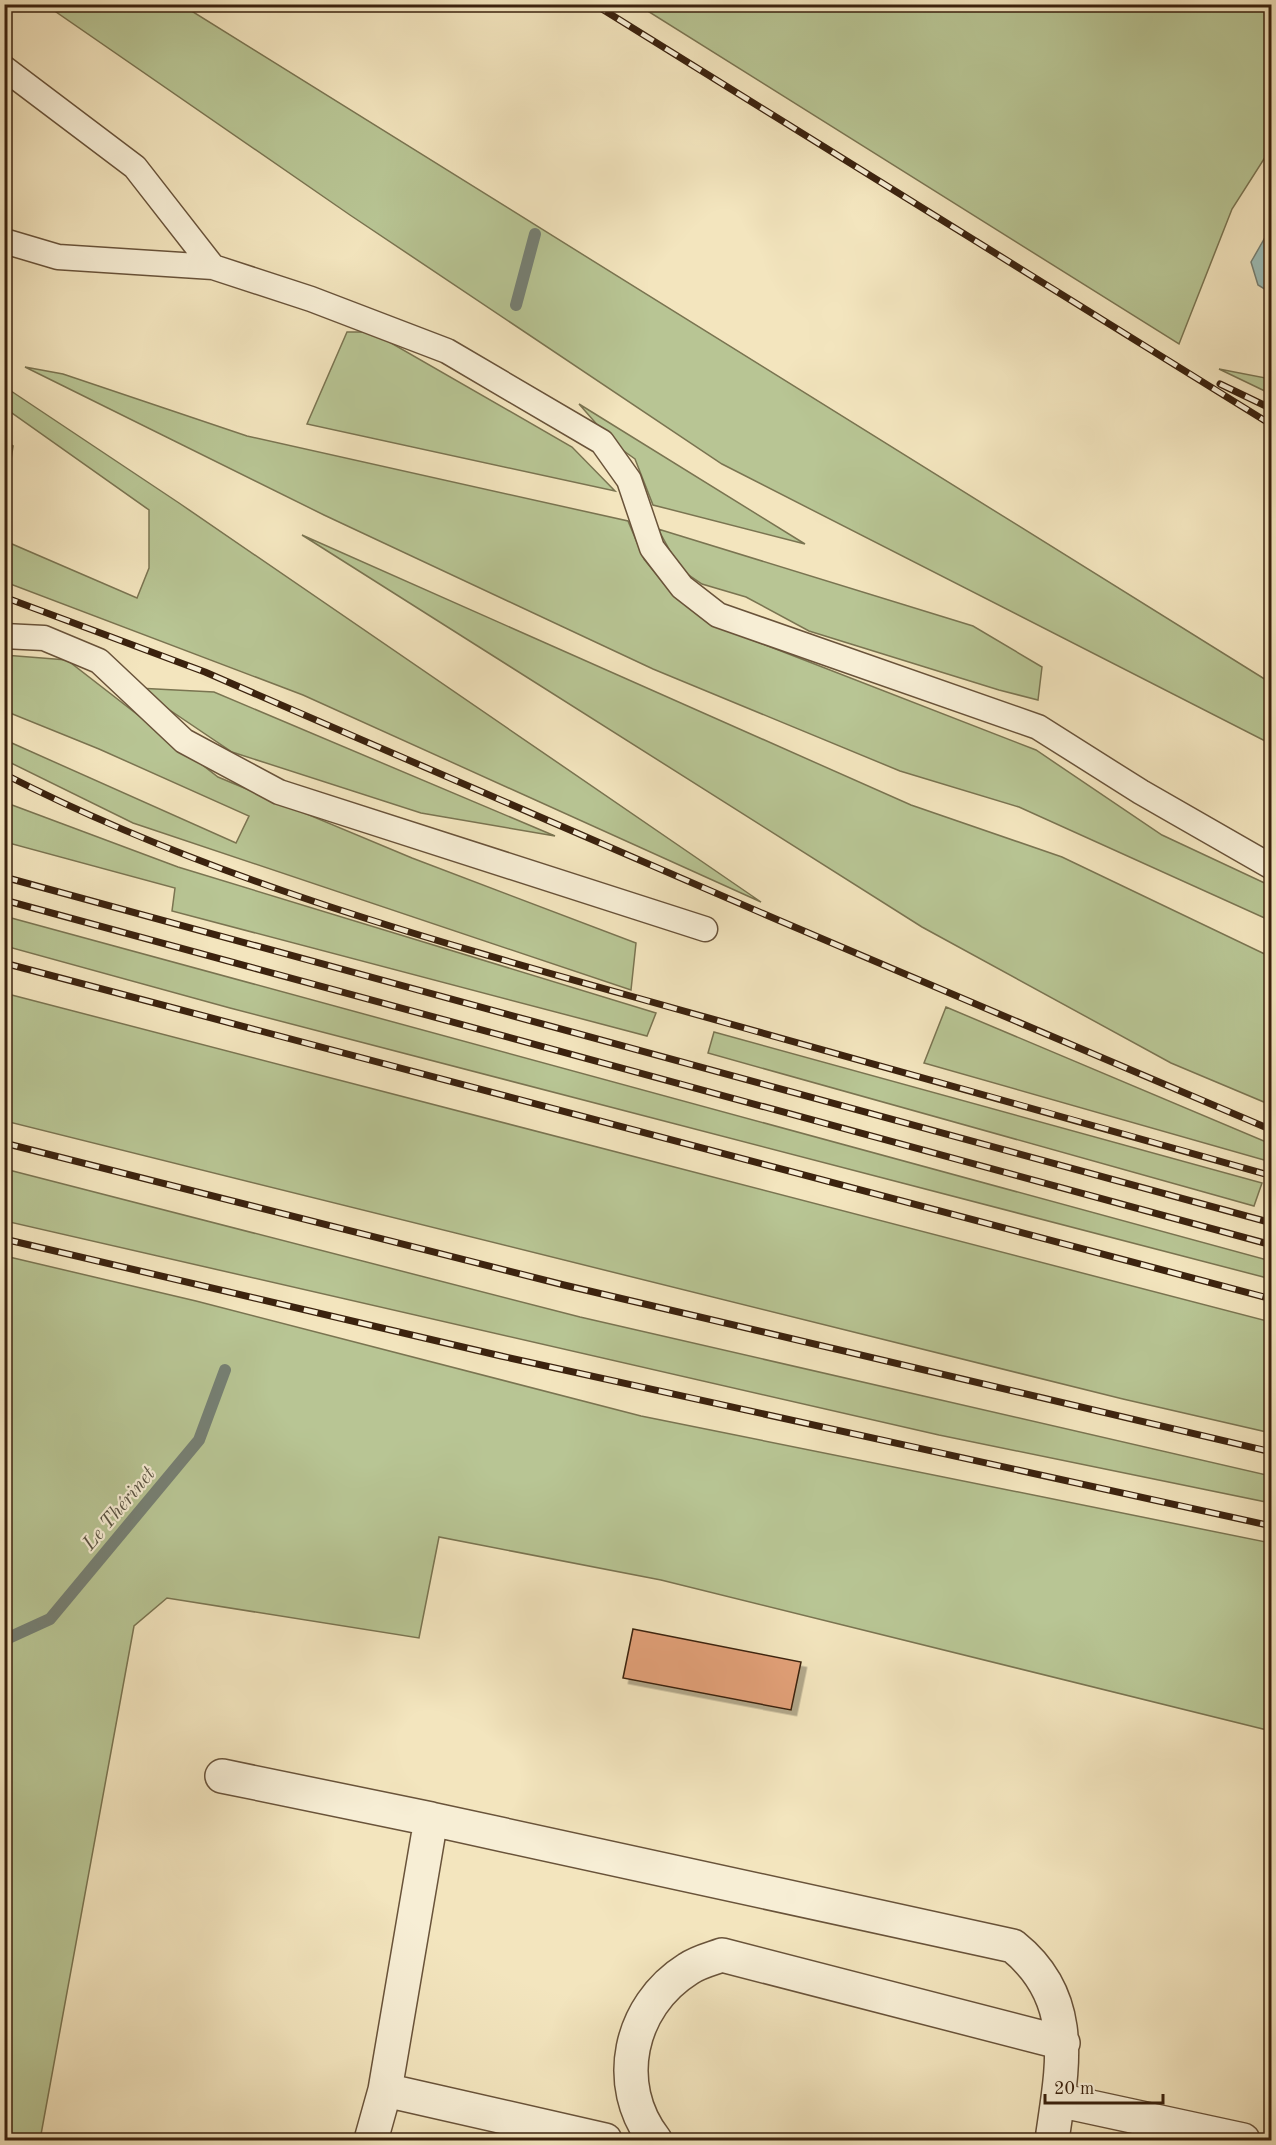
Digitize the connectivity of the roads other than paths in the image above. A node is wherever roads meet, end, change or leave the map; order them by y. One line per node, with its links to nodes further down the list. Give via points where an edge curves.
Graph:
1 (4, 68): 3 (lane, via 135,167)
2 (4, 241): 3 (lane, via 58,257)
3 (213, 267): 5 (lane, via 447,351 602,442 629,480 652,548 682,587 718,615 1038,728)
4 (4, 636): 6 (lane, via 44,638 99,661 184,741 279,792)
5 (1272, 867)
6 (705, 929)
7 (222, 1776): 8 (street)
8 (431, 1819): 9 (street, via 1014,1946 1041,1973 1058,2014); 10 (street)
9 (1063, 2043): 11 (street); 14 (street, via 722,1955 689,1968 661,1991 641,2021 631,2056 632,2092 644,2126)
10 (385, 2090): 12 (street); 13 (street)
11 (1058, 2100): 15 (street); 16 (street)
12 (371, 2140)
13 (605, 2140)
14 (655, 2140)
15 (1052, 2140)
16 (1243, 2140)

